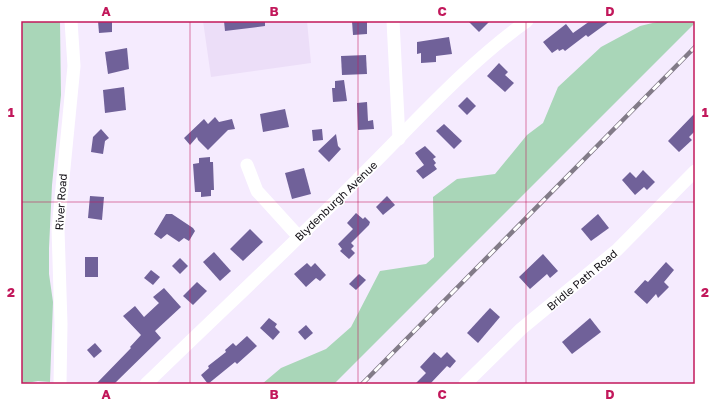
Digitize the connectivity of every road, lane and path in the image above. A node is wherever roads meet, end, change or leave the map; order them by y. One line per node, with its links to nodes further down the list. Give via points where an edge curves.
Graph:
1 (71, 21): 8 (street, River Road, via 74,66 58,229)
2 (393, 21): 4 (street)
3 (527, 21): 4 (street, Blydenburgh Avenue, via 504,38)
4 (399, 139): 7 (street, Blydenburgh Avenue)
5 (247, 165): 7 (street, via 257,192)
6 (695, 171): 10 (street, Bridle Path Road, via 617,250 521,329)
7 (299, 238): 9 (street, Blydenburgh Avenue)
8 (60, 384)
9 (146, 384)
10 (465, 384)

